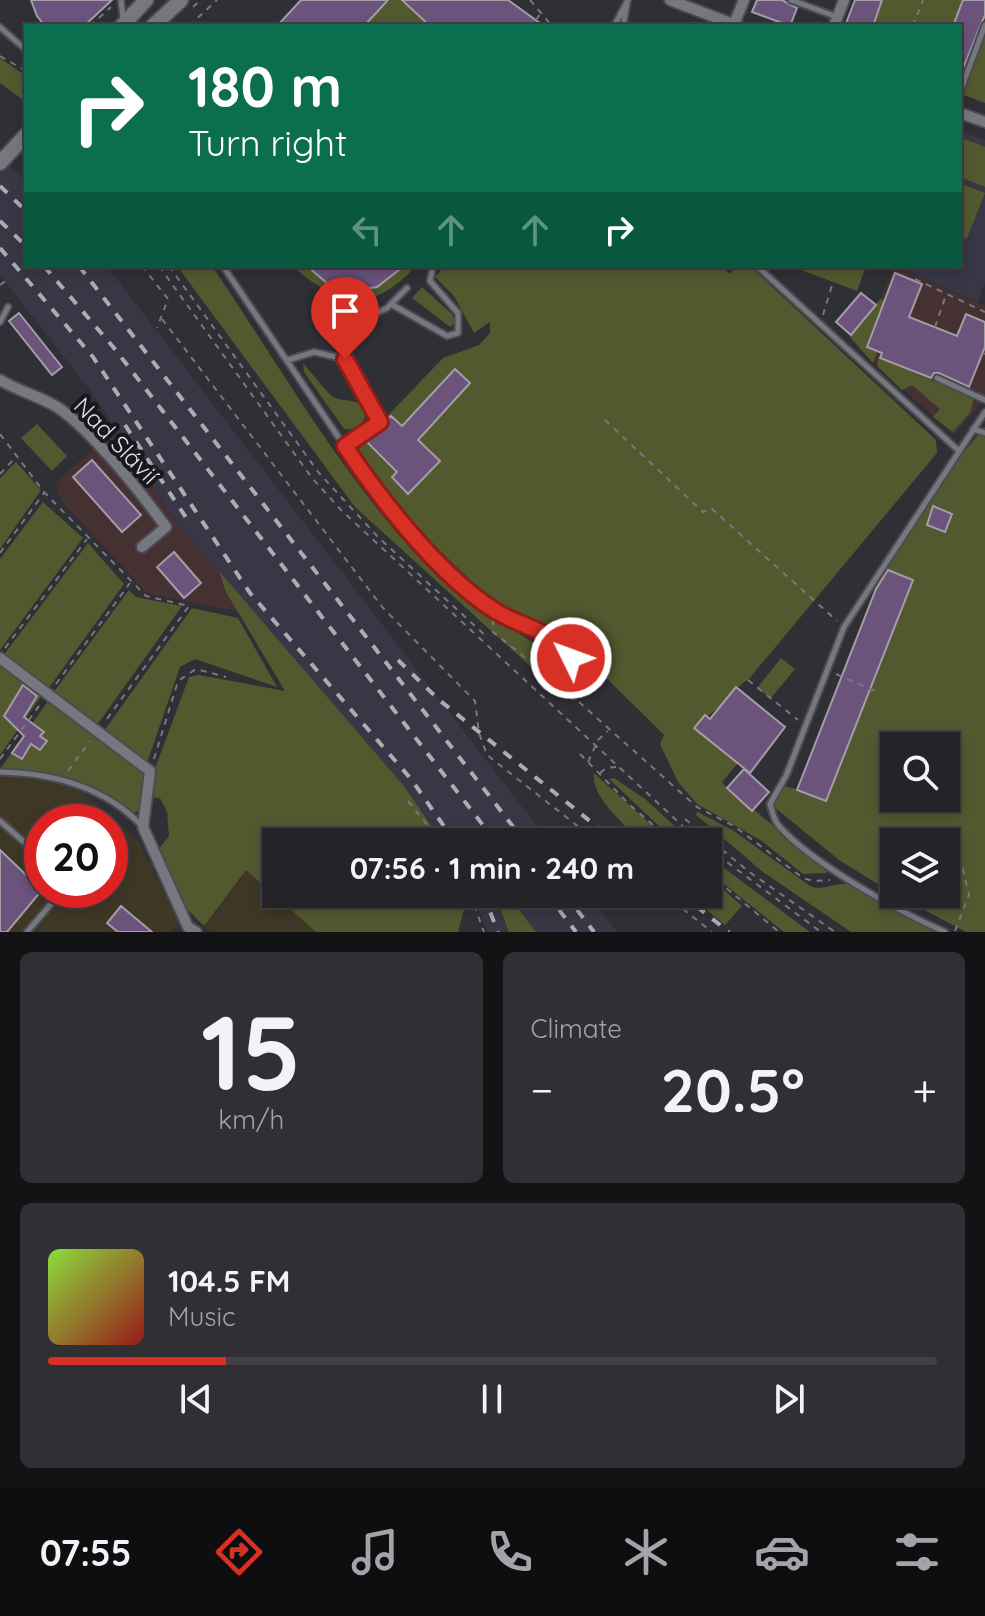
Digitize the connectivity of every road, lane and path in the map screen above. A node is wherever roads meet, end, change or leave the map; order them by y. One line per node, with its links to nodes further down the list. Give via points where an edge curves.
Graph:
1 (146, 0): 17 (main road)
2 (181, 0): 18 (main road)
3 (217, 0): 19 (path)
4 (530, 0): 12 (path)
5 (670, 0): 23 (street)
6 (744, 0): 24 (street)
7 (791, 0): 14 (lane)
8 (844, 0): 14 (street)
9 (923, 0): 25 (path)
10 (118, 2): 15 (path); 16 (lane, via 124,12)
11 (627, 2): 21 (lane); 22 (lane)
12 (541, 13): 13 (path); 20 (path)
13 (536, 20)
14 (836, 22)
15 (92, 24)
16 (121, 24)
17 (123, 24)
18 (155, 24)
19 (191, 24)
20 (550, 24)
21 (615, 24)
22 (623, 24)
23 (733, 24)
24 (736, 24)
25 (914, 24)
26 (985, 25): 31 (lane)
27 (0, 27): 28 (lane)
28 (24, 48)
29 (0, 56): 30 (path)
30 (24, 70)
31 (962, 87)
32 (962, 114): 33 (street)
33 (985, 122)
34 (24, 137): 35 (main road)
35 (0, 163)
36 (144, 268): 52 (path, via 168,299)
37 (160, 268): 88 (path, via 261,410 341,510)
38 (170, 268): 77 (path, via 319,473 378,537)
39 (224, 268): 57 (lane)
40 (433, 268): 48 (lane, via 430,281 458,313 458,333 447,336)
41 (759, 268): 53 (lane)
42 (9, 279): 45 (path)
43 (915, 279): 47 (path)
44 (833, 282): 53 (path, via 826,311)
45 (0, 285)
46 (407, 288): 48 (lane)
47 (946, 294): 50 (path); 55 (path)
48 (391, 304): 51 (lane)
49 (8, 307): 54 (lane)
50 (985, 312)
51 (370, 316)
52 (162, 319): 56 (path); 102 (path, via 383,608 475,701 487,755)
53 (817, 321): 67 (lane)
54 (0, 322)
55 (935, 327)
56 (157, 328)
57 (288, 360): 66 (lane); 66 (lane, via 314,352 345,359 380,422)
58 (937, 378): 60 (lane)
59 (0, 380): 72 (street, Nad Slávií, via 57,407 147,501 166,527)
60 (985, 400)
61 (985, 412): 63 (lane)
62 (605, 420): 76 (path, via 703,512 711,508)
63 (973, 429): 64 (lane); 67 (lane)
64 (985, 433)
65 (0, 434): 68 (path)
66 (345, 446): 84 (lane, via 402,522 469,590 493,610 564,646 575,668)
67 (958, 450): 76 (lane)
68 (16, 457): 69 (path); 70 (path)
69 (0, 474)
70 (44, 492): 71 (path); 73 (path)
71 (87, 539): 74 (path); 78 (path)
72 (142, 547)
73 (0, 553)
74 (131, 582): 83 (path); 87 (path, via 146,596 189,606)
75 (493, 627): 84 (path)
76 (844, 627): 85 (lane)
77 (487, 637)
78 (0, 657): 83 (street)
79 (226, 677): 93 (path, via 196,669 178,681)
80 (844, 678): 82 (path)
81 (748, 680): 85 (path)
82 (875, 691)
83 (47, 695): 87 (street); 90 (path)
84 (573, 696): 86 (path)
85 (805, 726): 108 (lane, via 770,804 777,825)
86 (609, 730): 88 (path); 108 (path, via 697,807 734,826 803,878)
87 (97, 732): 93 (street); 95 (path)
88 (595, 746): 91 (path); 92 (path)
89 (580, 754): 91 (path)
90 (0, 759)
91 (588, 762): 96 (path)
92 (617, 767): 96 (path); 104 (path)
93 (150, 771): 100 (street)
94 (0, 772): 100 (lane, via 63,779 118,806)
95 (67, 774)
96 (600, 774): 103 (path)
97 (408, 801): 101 (path)
98 (685, 819): 119 (path)
99 (0, 821): 105 (lane)
100 (143, 827): 113 (street)
101 (430, 828)
102 (580, 828)
103 (658, 828)
104 (685, 828)
105 (24, 842)
106 (722, 858): 118 (path)
107 (960, 858): 121 (path, via 969,895)
108 (855, 882): 120 (lane)
109 (722, 885): 117 (path)
110 (48, 908): 114 (lane)
111 (475, 908): 115 (path)
112 (682, 908): 116 (path)
113 (189, 930)
114 (27, 932)
115 (484, 932)
116 (712, 932)
117 (779, 932)
118 (821, 932)
119 (835, 932)
120 (945, 932)
121 (954, 932)

